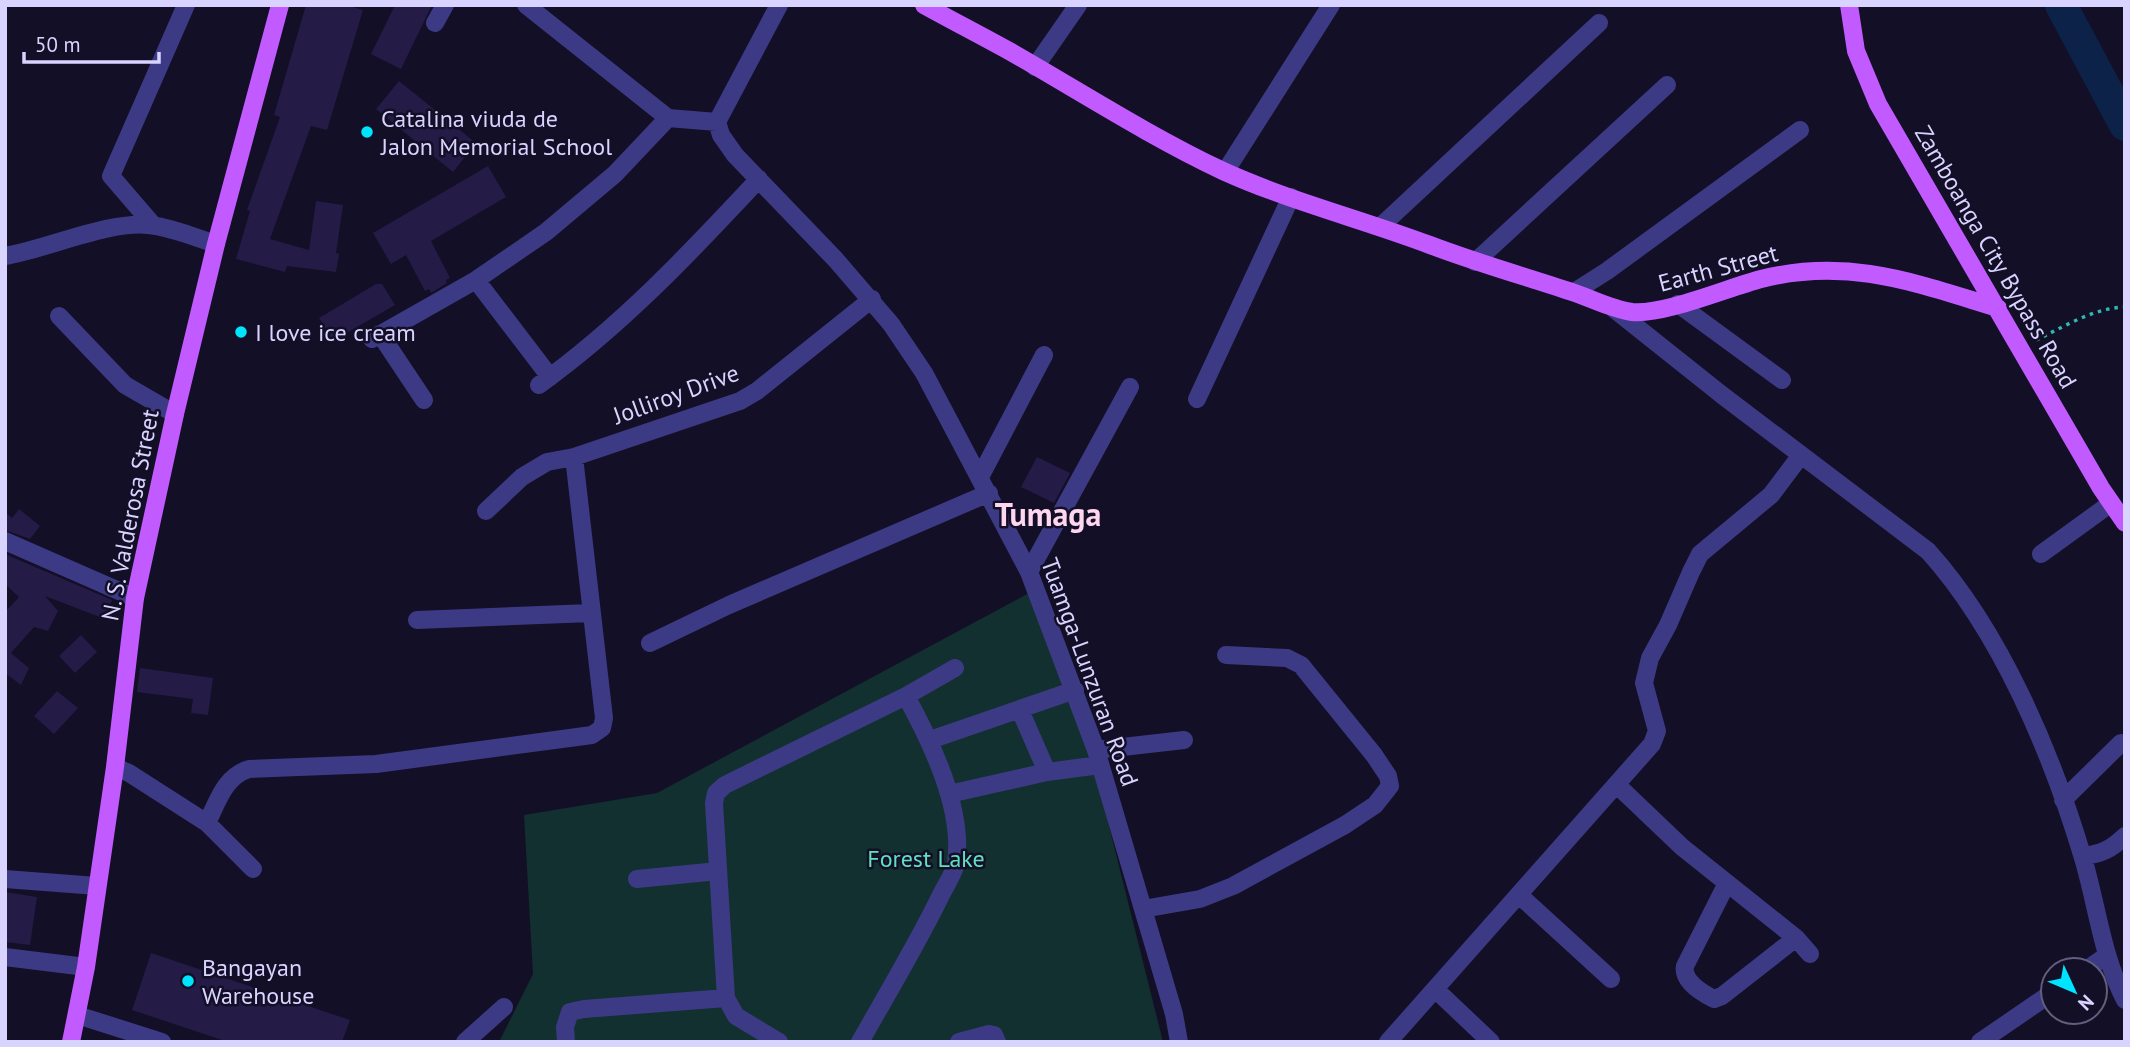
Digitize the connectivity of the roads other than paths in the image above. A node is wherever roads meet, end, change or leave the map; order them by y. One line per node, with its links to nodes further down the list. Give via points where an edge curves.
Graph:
1 (186, 5): 20 (street, via 111,176)
2 (280, 5): 22 (main road, N. S. Valderosa Street)
3 (445, 5): 10 (street)
4 (526, 5): 14 (street)
5 (779, 5): 15 (street)
6 (924, 5): 12 (main road, Earth Street)
7 (1078, 5): 12 (street)
8 (1331, 5): 17 (street)
9 (1849, 5): 29 (main road, Zamboanga City Bypass Road, via 1856,51 1878,104)
10 (435, 23)
11 (1599, 23): 21 (street)
12 (1035, 67): 17 (main road, Earth Street)
13 (1667, 85): 24 (street)
14 (668, 118): 15 (street); 25 (street, via 605,182 546,232)
15 (717, 121): 18 (street, Tuamga-Lunzuran Road, via 721,135)
16 (1800, 130): 26 (street)
17 (1225, 172): 19 (main road, Earth Street)
18 (759, 179): 25 (street, via 634,308 544,381); 27 (street, Tuamga-Lunzuran Road)
19 (1291, 197): 21 (main road, Earth Street); 35 (street)
20 (158, 226): 22 (street); 23 (street, via 117,227)
21 (1381, 226): 24 (main road, Earth Street)
22 (216, 244): 37 (main road, N. S. Valderosa Street)
23 (5, 256)
24 (1475, 262): 26 (main road, Earth Street)
25 (476, 280): 36 (street, via 376,336)
26 (1574, 292): 30 (main road, Earth Street)
27 (872, 299): 39 (street, Jolliroy Drive, via 740,401); 40 (street, Tuamga-Lunzuran Road, via 923,373)
28 (1678, 304): 29 (main road, Earth Street, via 1793,273 1856,270); 30 (main road, Earth Street, via 1645,312); 33 (street)
29 (1998, 308): 42 (main road, Zamboanga City Bypass Road)
30 (1614, 309): 38 (street)
31 (59, 316): 37 (street, via 125,385)
32 (1044, 355): 40 (street)
33 (1782, 380)
34 (1130, 387): 47 (street)
35 (1197, 399)
36 (424, 400)
37 (175, 414): 48 (main road, N. S. Valderosa Street)
38 (1801, 455): 63 (street, via 1771,495 1700,555 1650,658 1644,682 1657,731 1644,756); 65 (street, via 1928,551 1950,576 2020,691)
39 (574, 457): 43 (street, Jolliroy Drive, via 547,462 522,477); 49 (street)
40 (980, 477): 41 (street, Tuamga-Lunzuran Road)
41 (989, 493): 47 (street, Tuamga-Lunzuran Road); 51 (street)
42 (2110, 504): 44 (main road, Zamboanga City Bypass Road); 46 (street)
43 (486, 511)
44 (2125, 523)
45 (5, 541): 48 (street)
46 (2041, 554)
47 (1029, 572): 54 (street, Tuamga-Lunzuran Road)
48 (135, 598): 61 (main road, N. S. Valderosa Street)
49 (591, 613): 50 (street); 66 (street, via 604,718 602,728 592,735 376,764 248,769 228,782)
50 (417, 620)
51 (650, 643)
52 (1226, 655): 76 (street, via 1287,658 1301,665 1374,755 1390,786 1375,805 1345,825 1233,886 1200,899)
53 (955, 668): 55 (street)
54 (1075, 690): 56 (street); 60 (street, Tuamga-Lunzuran Road)
55 (906, 696): 57 (street); 70 (street, via 716,793)
56 (1020, 710): 57 (street); 62 (street)
57 (930, 740): 64 (street)
58 (1184, 740): 60 (street)
59 (2121, 743): 65 (street)
60 (1098, 757): 62 (street); 76 (street, Tuamga-Lunzuran Road)
61 (115, 768): 66 (street); 74 (main road, N. S. Valderosa Street)
62 (1047, 772): 64 (street)
63 (1617, 785): 73 (street); 75 (street)
64 (949, 794): 95 (street, via 956,865)
65 (2063, 800): 68 (street)
66 (207, 823): 69 (street)
67 (2125, 836): 68 (street, via 2102,854)
68 (2083, 856): 79 (street)
69 (253, 869)
70 (718, 871): 72 (street); 85 (street)
71 (5, 879): 74 (street)
72 (637, 879)
73 (1727, 883): 77 (street); 77 (street, via 1685,966 1687,979 1708,996 1722,996)
74 (97, 886): 82 (main road, N. S. Valderosa Street)
75 (1519, 895): 83 (street); 84 (street)
76 (1143, 909): 98 (street, Tuamga-Lunzuran Road)
77 (1796, 938): 78 (street)
78 (1810, 954)
79 (2106, 956)
80 (5, 957): 82 (street)
81 (2109, 964): 86 (street)
82 (86, 967): 89 (main road, N. S. Valderosa Street)
83 (1611, 979)
84 (1435, 989): 99 (street); 100 (street)
85 (726, 998): 93 (street, via 570,1012); 94 (street, via 736,1016)
86 (2125, 1000)
87 (2039, 1002): 101 (street)
88 (504, 1007): 92 (street)
89 (77, 1014): 90 (main road, N. S. Valderosa Street); 91 (street)
90 (71, 1042)
91 (162, 1042)
92 (465, 1042)
93 (566, 1042)
94 (779, 1042)
95 (860, 1042)
96 (959, 1042): 97 (street, via 989,1034)
97 (997, 1042)
98 (1179, 1042)
99 (1388, 1042)
100 (1491, 1042)
101 (1980, 1042)

